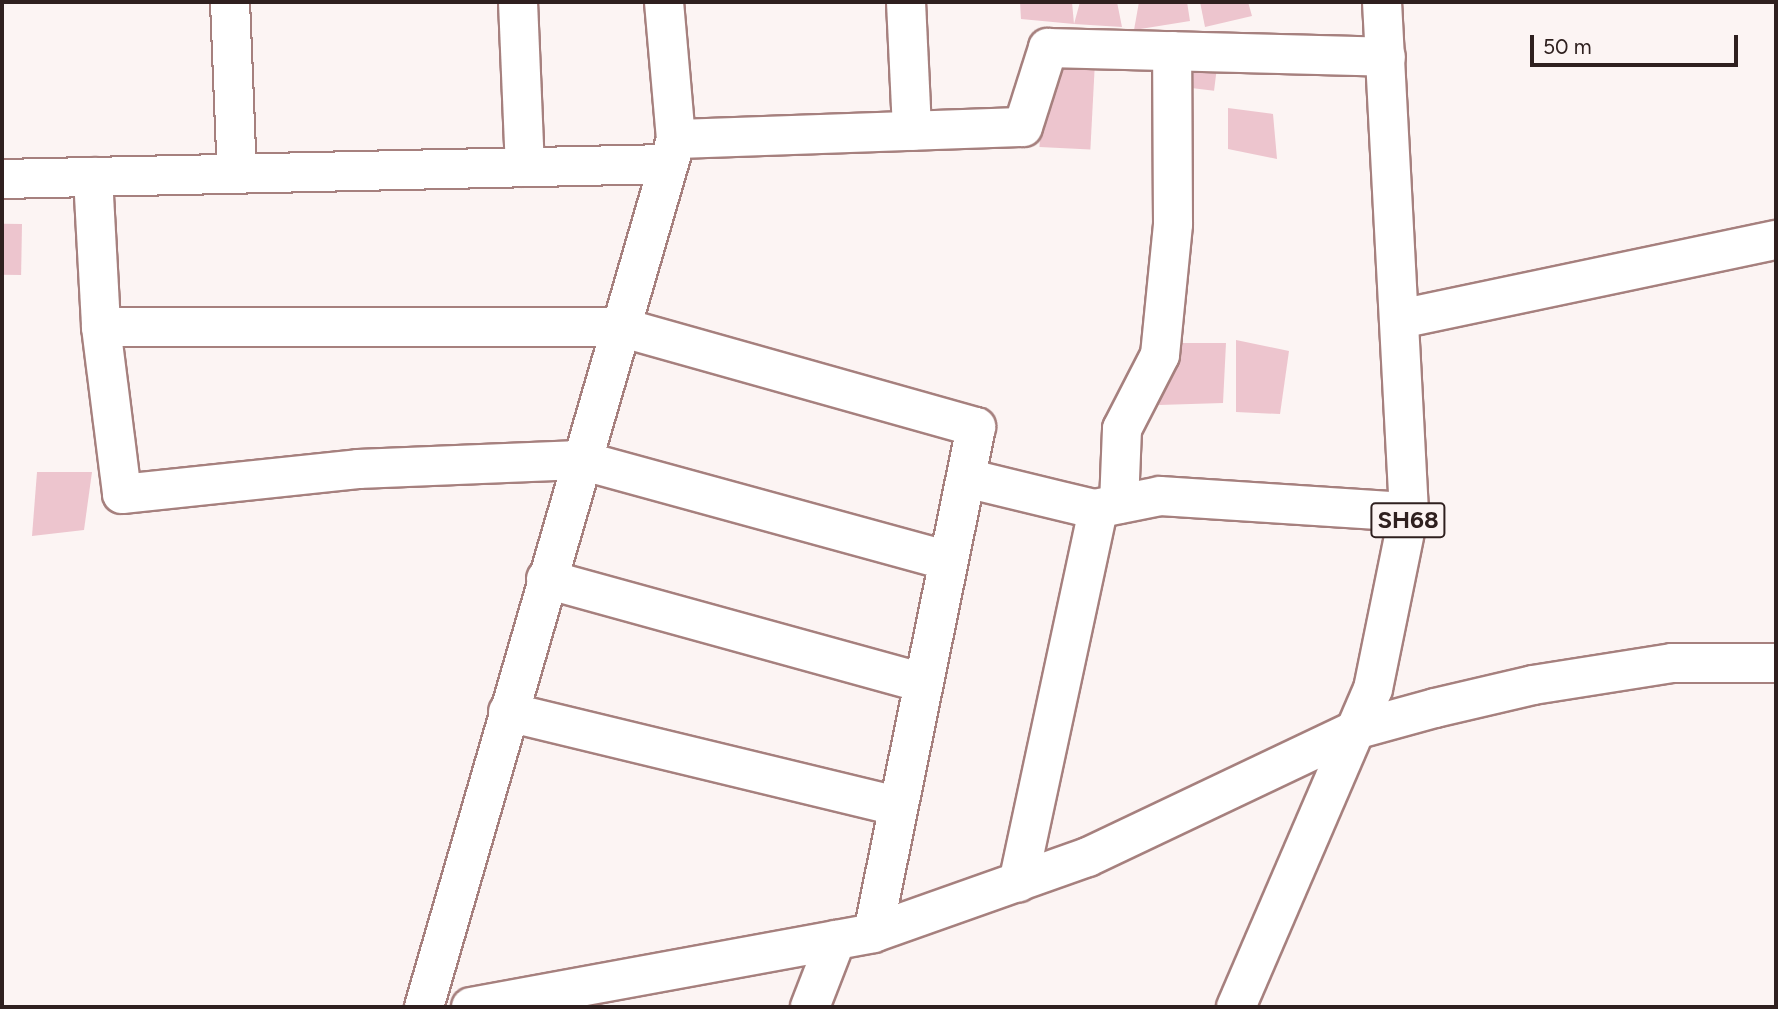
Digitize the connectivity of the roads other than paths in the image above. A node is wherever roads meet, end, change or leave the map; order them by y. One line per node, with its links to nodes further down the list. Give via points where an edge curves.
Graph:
1 (230, 2): 11 (street)
2 (518, 2): 10 (street)
3 (664, 2): 9 (street)
4 (906, 2): 8 (street)
5 (1382, 2): 7 (street, SH68)
6 (1172, 51): 7 (street); 8 (street, via 1048,48 1023,127); 20 (street, via 1173,224 1160,355 1122,429)
7 (1386, 57): 15 (street, SH68)
8 (912, 131): 9 (street)
9 (672, 151): 10 (street); 17 (street)
10 (525, 167): 11 (street)
11 (237, 173): 12 (street)
12 (93, 177): 13 (street); 16 (street)
13 (2, 179)
14 (1776, 240): 15 (street)
15 (1400, 319): 21 (street, SH68)
16 (101, 327): 17 (street); 18 (street, via 122,494 358,469)
17 (620, 327): 18 (street); 19 (street, via 976,428)
18 (580, 460): 22 (street); 23 (street)
19 (966, 478): 20 (street); 22 (street)
20 (1107, 507): 21 (street, via 1160,496); 29 (street, via 1098,510)
21 (1409, 512): 27 (street, SH68, via 1373,689)
22 (948, 561): 25 (street)
23 (546, 579): 25 (street); 26 (street)
24 (1776, 663): 27 (street, via 1672,663 1533,685)
25 (923, 683): 28 (street)
26 (508, 712): 28 (street); 31 (street)
27 (1356, 730): 29 (street, via 1088,858); 34 (street, SH68)
28 (898, 806): 30 (street)
29 (1018, 882): 30 (street)
30 (855, 936): 32 (street); 33 (street)
31 (424, 1007)
32 (471, 1007)
33 (810, 1007)
34 (1236, 1007)

